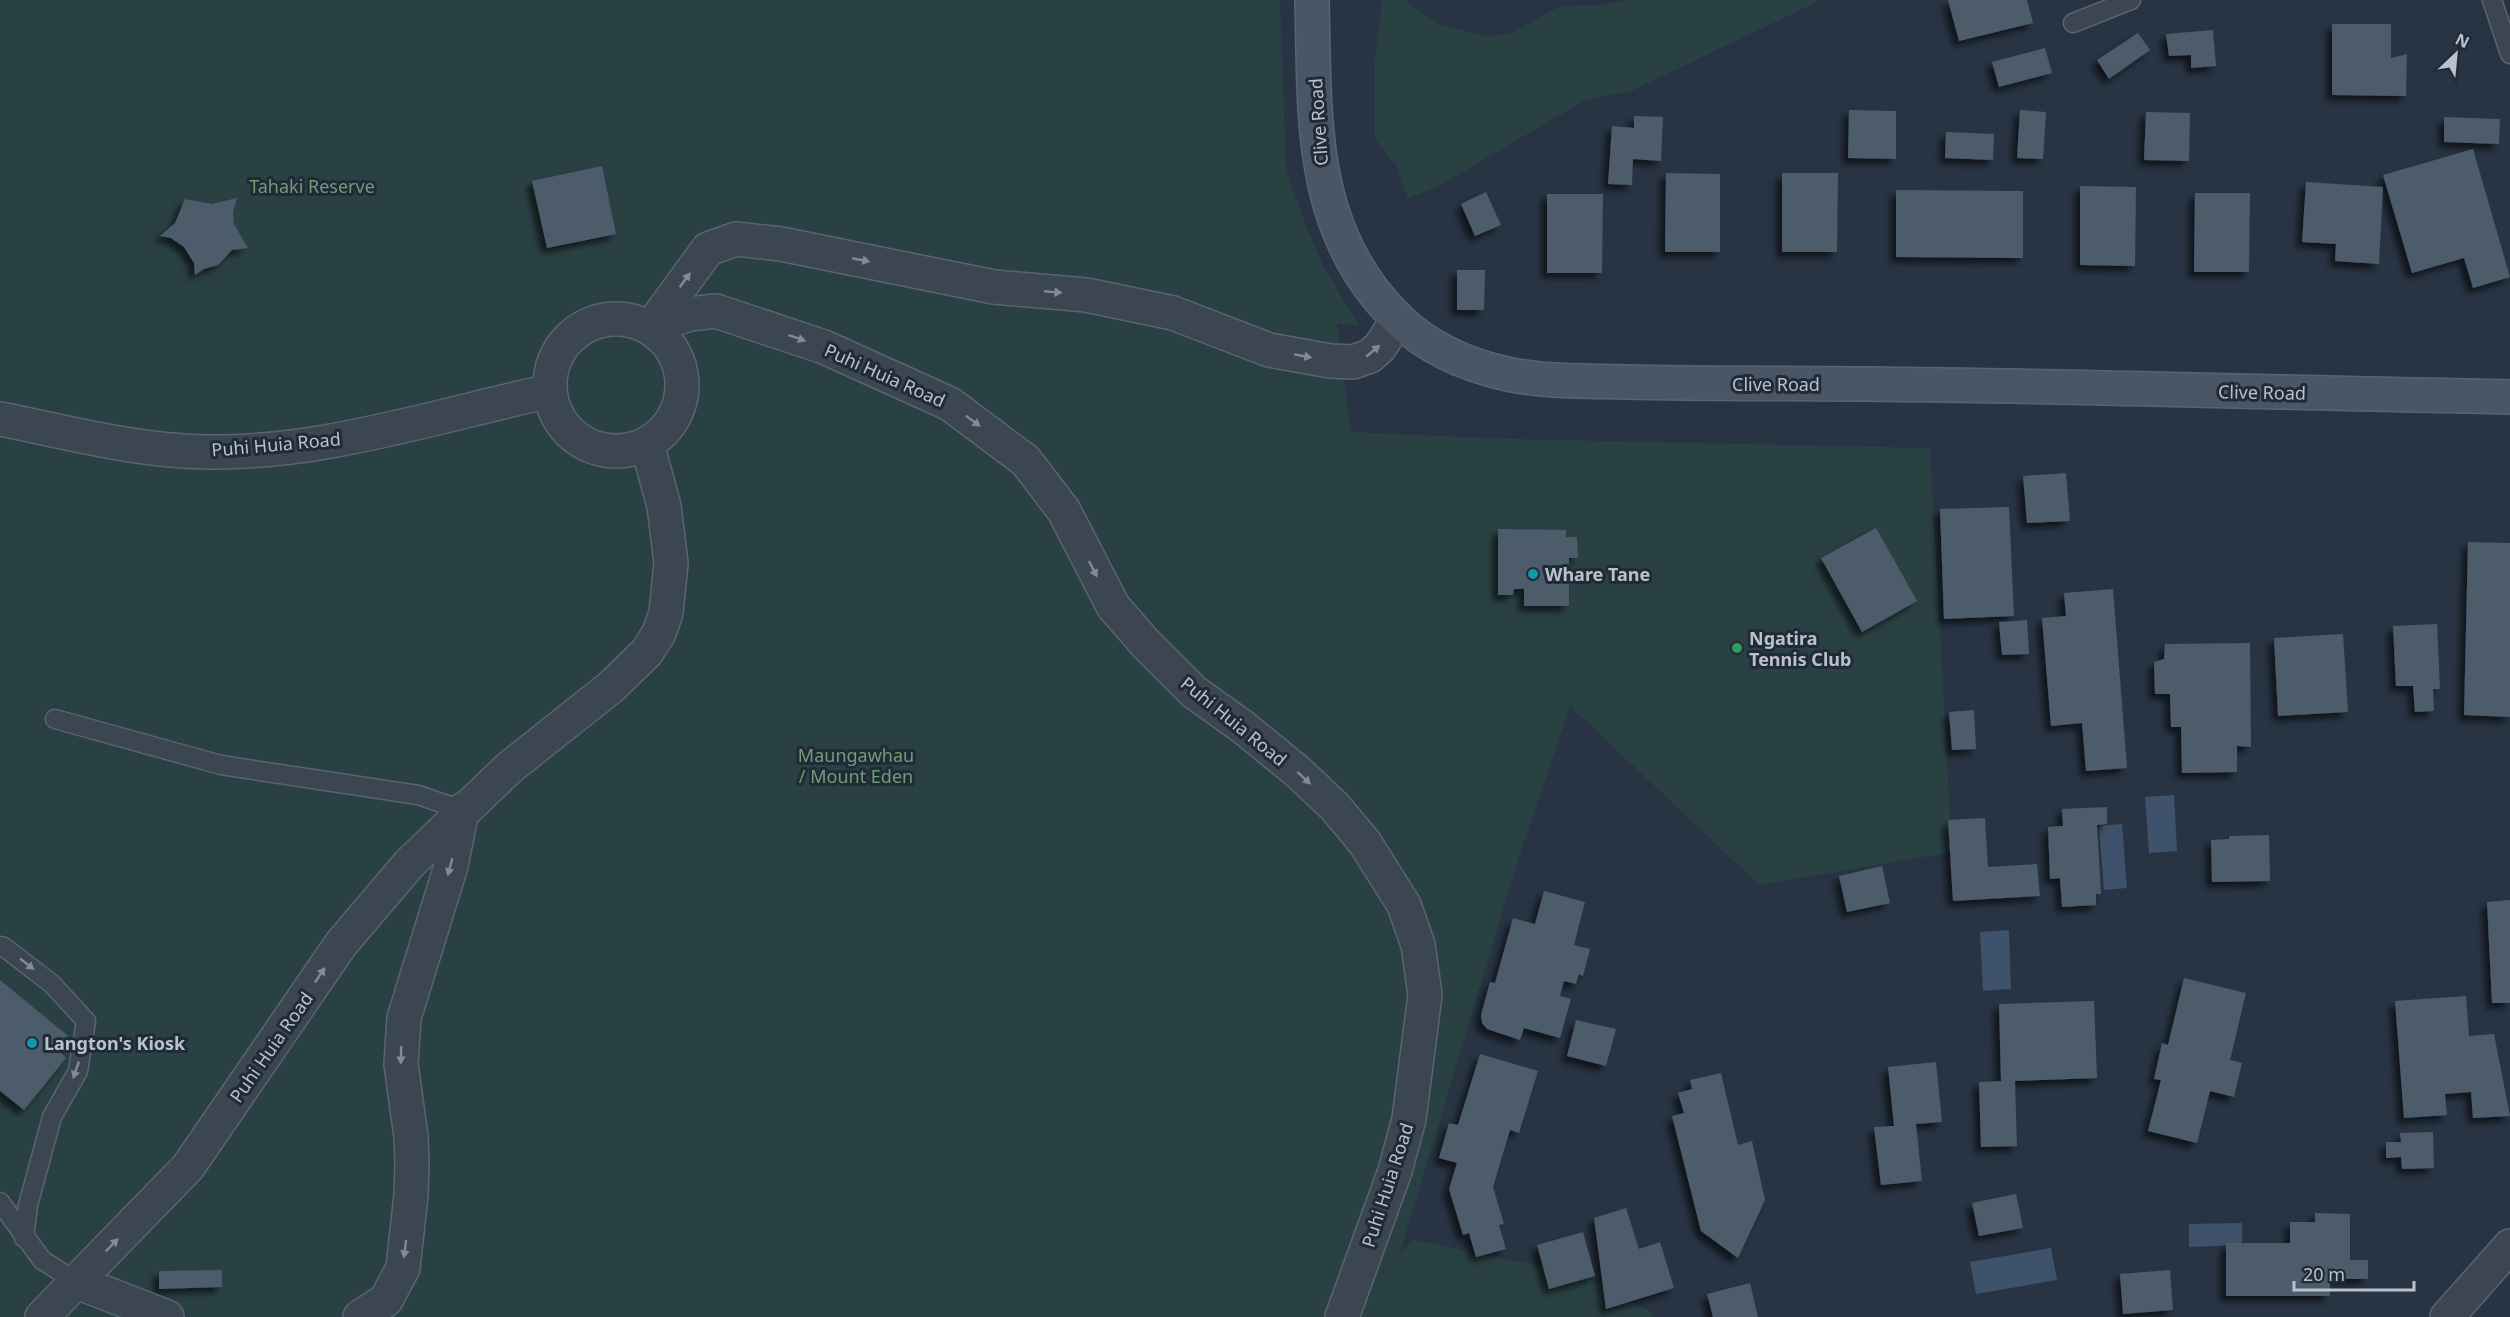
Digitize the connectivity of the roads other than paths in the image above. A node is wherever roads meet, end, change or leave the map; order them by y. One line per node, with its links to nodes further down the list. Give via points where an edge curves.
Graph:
1 (1312, 0): 6 (main road, Clive Road, via 1316,137 1323,183 1337,228 1361,274)
2 (2131, 0): 4 (lane)
3 (2492, 0): 5 (lane)
4 (2073, 23)
5 (2510, 54)
6 (1398, 320): 7 (street, one-way to 6, via 708,249 736,238 994,286 1086,296 1173,313 1269,350 1330,361 1353,362 1370,356); 9 (main road, Clive Road, via 1428,343 1468,363 1511,375 1586,381)
7 (651, 327): 8 (street, via 630,320 606,319 579,330 559,352); 11 (street, via 677,358 683,387 680,406 669,426); 22 (street, Puhi Huia Road, one-way to 22, via 701,311 716,311 824,347 950,404 1026,461 1064,511 1113,606 1146,644 1194,692 1298,772 1365,843 1404,905 1418,945 1425,995 1409,1119 1395,1172)
8 (550, 391): 10 (street, Puhi Huia Road, via 361,435 298,446 238,450 184,451 134,445); 11 (street, via 563,426 585,443 597,449 625,452)
9 (2510, 397)
10 (0, 419)
11 (647, 444): 13 (street, Puhi Huia Road, via 663,506 671,563 670,590 659,633 636,665)
12 (55, 719): 13 (lane, via 221,765 418,795)
13 (462, 810): 18 (street, Puhi Huia Road, one-way to 13, via 188,1167 341,944 409,864); 21 (street, one-way to 21, via 451,866 404,1018 401,1064 412,1166 403,1268 386,1300)
14 (0, 946): 16 (lane, one-way to 16, via 52,984 86,1021 78,1071 52,1117 28,1204)
15 (0, 1203): 16 (lane)
16 (24, 1238): 18 (lane, via 42,1260)
17 (2510, 1246): 23 (street)
18 (77, 1282): 19 (street, Puhi Huia Road); 20 (street)
19 (42, 1317)
20 (167, 1317)
21 (360, 1317)
22 (1341, 1317)
23 (2447, 1317)

